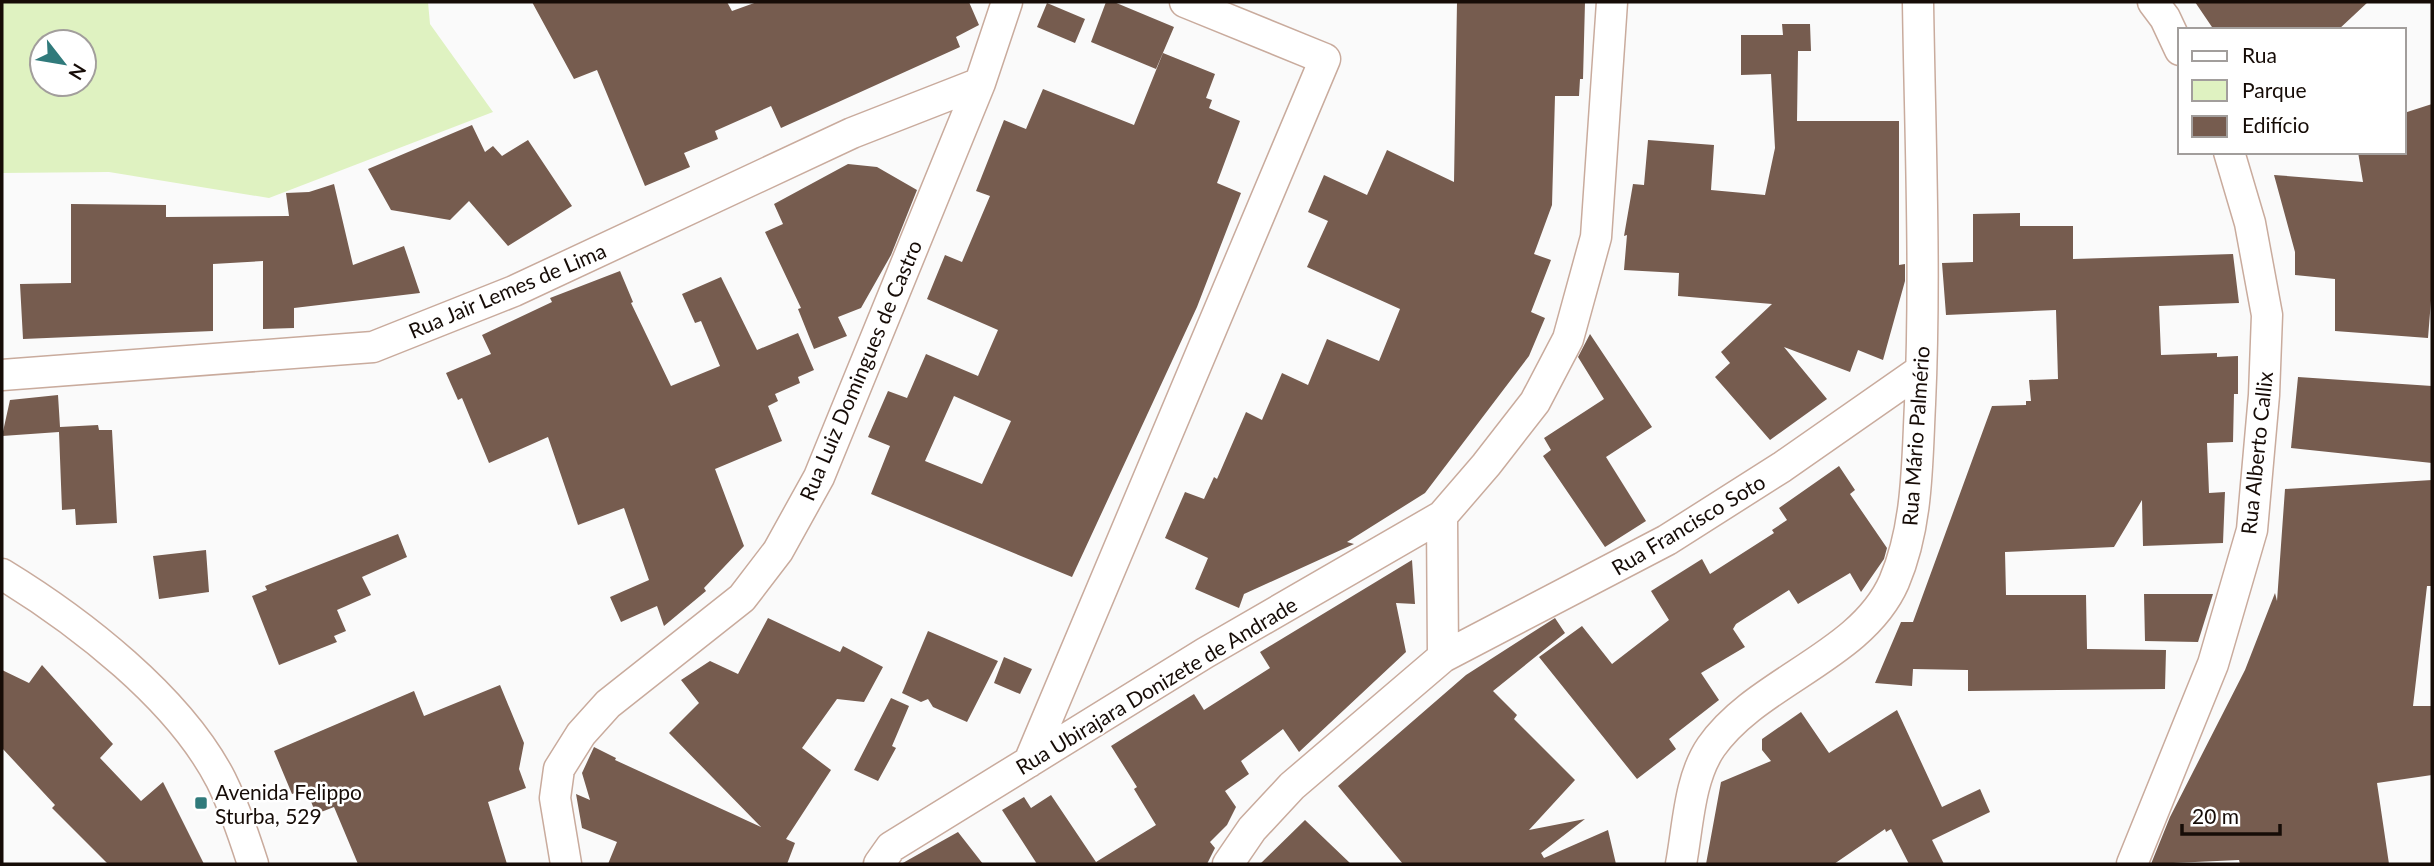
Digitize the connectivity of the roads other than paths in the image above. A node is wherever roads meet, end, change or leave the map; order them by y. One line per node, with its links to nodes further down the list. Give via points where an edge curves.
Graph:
1 (1007, 2): 7 (street, Rua Luiz Domingues de Castro)
2 (1185, 2): 14 (street, via 1325,59)
3 (1612, 2): 11 (street, via 1596,237 1568,340 1535,402)
4 (1918, 2): 9 (street, Rua Mário Palmério)
5 (2153, 2): 6 (street)
6 (2178, 46)
7 (981, 83): 10 (street, Rua Jair Lemes de Lima, via 852,133 514,291 373,347); 16 (street, Rua Luiz Domingues de Castro, via 819,477 778,551 742,598 608,704 581,734 559,769 555,798)
8 (2230, 154): 20 (street, Rua Alberto Callix, via 2250,223 2267,315 2252,530 2213,664)
9 (1921, 370): 13 (street, Rua Francisco Soto, via 1667,540); 19 (street, Rua Mário Palmério, via 1911,525 1893,584 1864,625 1733,722 1710,748 1696,781)
10 (2, 375)
11 (1442, 516): 13 (street); 14 (street, Rua Ubirajara Donizete de Andrade, via 1205,653)
12 (2, 574): 15 (street, via 132,669 186,728 220,779)
13 (1443, 657): 18 (street, Rua Francisco Soto, via 1292,786 1252,829)
14 (1029, 762): 17 (street, Rua Ubirajara Donizete de Andrade, via 891,847)
15 (253, 864)
16 (566, 864)
17 (879, 864)
18 (1228, 864)
19 (1681, 864)
20 (2132, 864)

